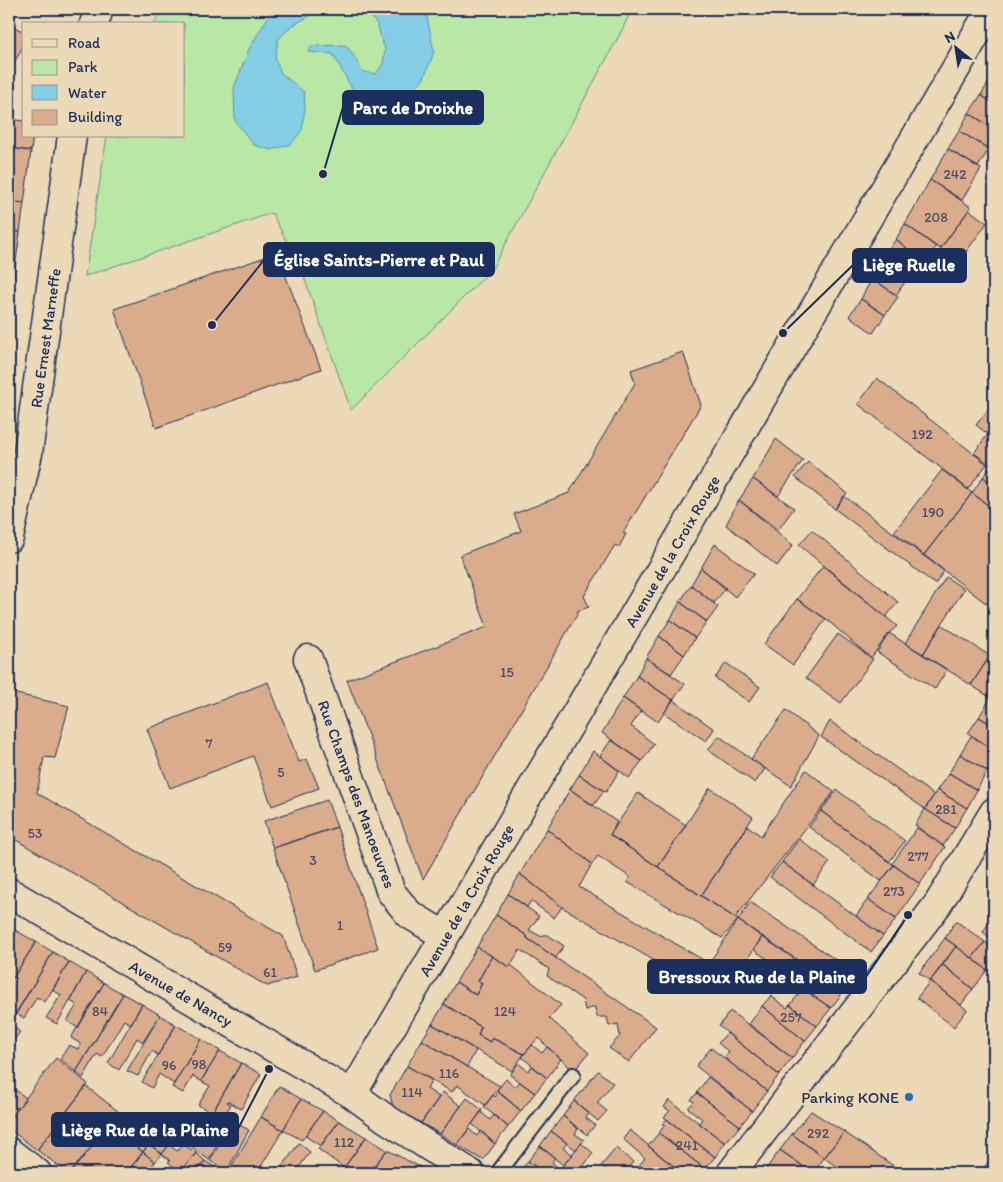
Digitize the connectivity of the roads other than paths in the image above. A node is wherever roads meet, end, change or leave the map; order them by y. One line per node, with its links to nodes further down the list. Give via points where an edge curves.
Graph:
1 (98, 9): 3 (street)
2 (991, 9): 10 (street, Avenue de la Croix Rouge)
3 (95, 22)
4 (72, 138): 5 (street, Rue Ernest Marneffe)
5 (18, 452): 6 (street, Rue Ernest Marneffe)
6 (9, 538)
7 (308, 659): 10 (street, Rue Champs des Manoeuvres, via 391,892 409,914)
8 (994, 812): 17 (street, via 938,904)
9 (9, 892): 12 (street, Avenue de Nancy)
10 (445, 936): 12 (street, Avenue de la Croix Rouge)
11 (573, 1075): 16 (lane)
12 (352, 1094): 15 (street, Avenue de Nancy)
13 (9, 1152): 14 (street)
14 (37, 1173)
15 (470, 1173)
16 (498, 1173)
17 (731, 1173)

